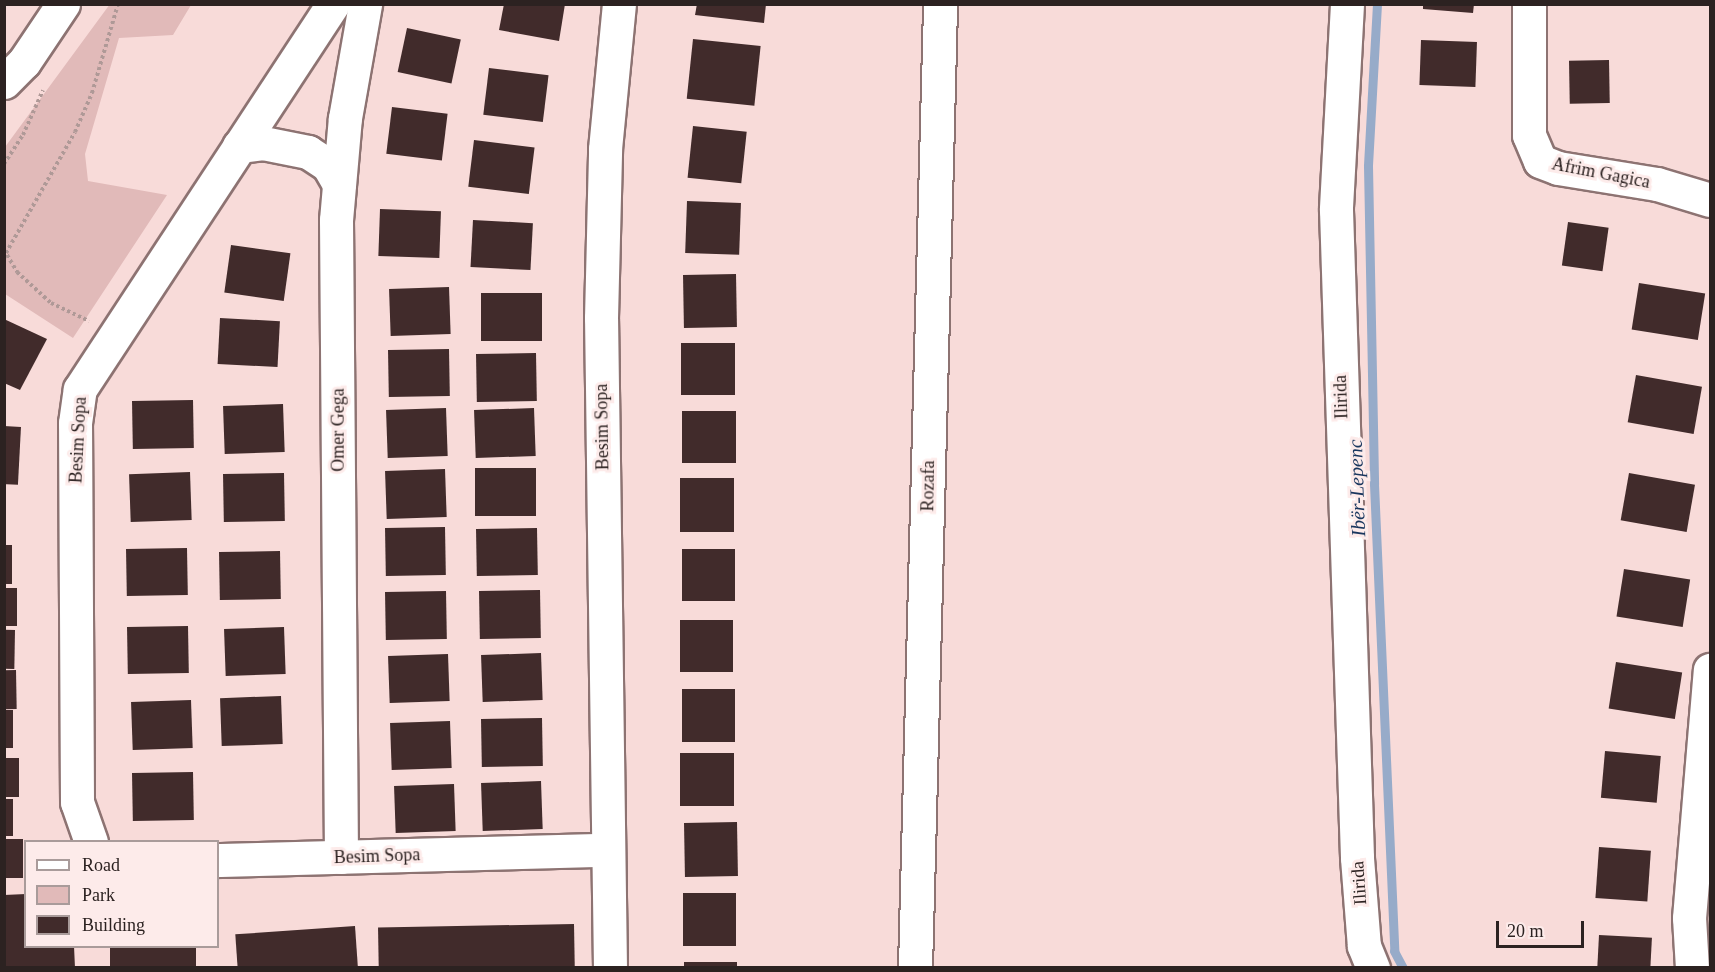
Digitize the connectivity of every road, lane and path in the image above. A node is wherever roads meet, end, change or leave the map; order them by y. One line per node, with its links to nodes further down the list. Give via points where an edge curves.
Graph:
1 (63, 4): 9 (street, via 24,62)
2 (118, 4): 13 (path, via 92,93 75,132)
3 (333, 4): 10 (street, Besim Sopa)
4 (366, 4): 11 (street, Omer Gega, via 345,118)
5 (619, 4): 17 (street, Besim Sopa, via 605,149 601,318)
6 (940, 4): 21 (street, Rozafa)
7 (1347, 4): 22 (street, Ilirida, via 1336,210 1357,858 1364,946)
8 (1529, 4): 12 (street, Afrim Gagica, via 1529,135 1540,161 1558,168 1657,184)
9 (4, 82)
10 (239, 146): 11 (street, via 263,143 308,152 327,165); 14 (street, Besim Sopa)
11 (339, 184): 18 (street, Omer Gega, via 336,220)
12 (1710, 200)
13 (5, 252): 14 (path, via 17,273 51,303)
14 (115, 332): 16 (street, Besim Sopa, via 80,389 75,423 77,802)
15 (1710, 670): 23 (street, via 1689,918)
16 (90, 840)
17 (609, 850): 18 (street, Besim Sopa); 20 (street, Besim Sopa)
18 (341, 857): 19 (street, Besim Sopa)
19 (219, 860)
20 (610, 968)
21 (915, 968)
22 (1373, 968)
23 (1692, 968)

